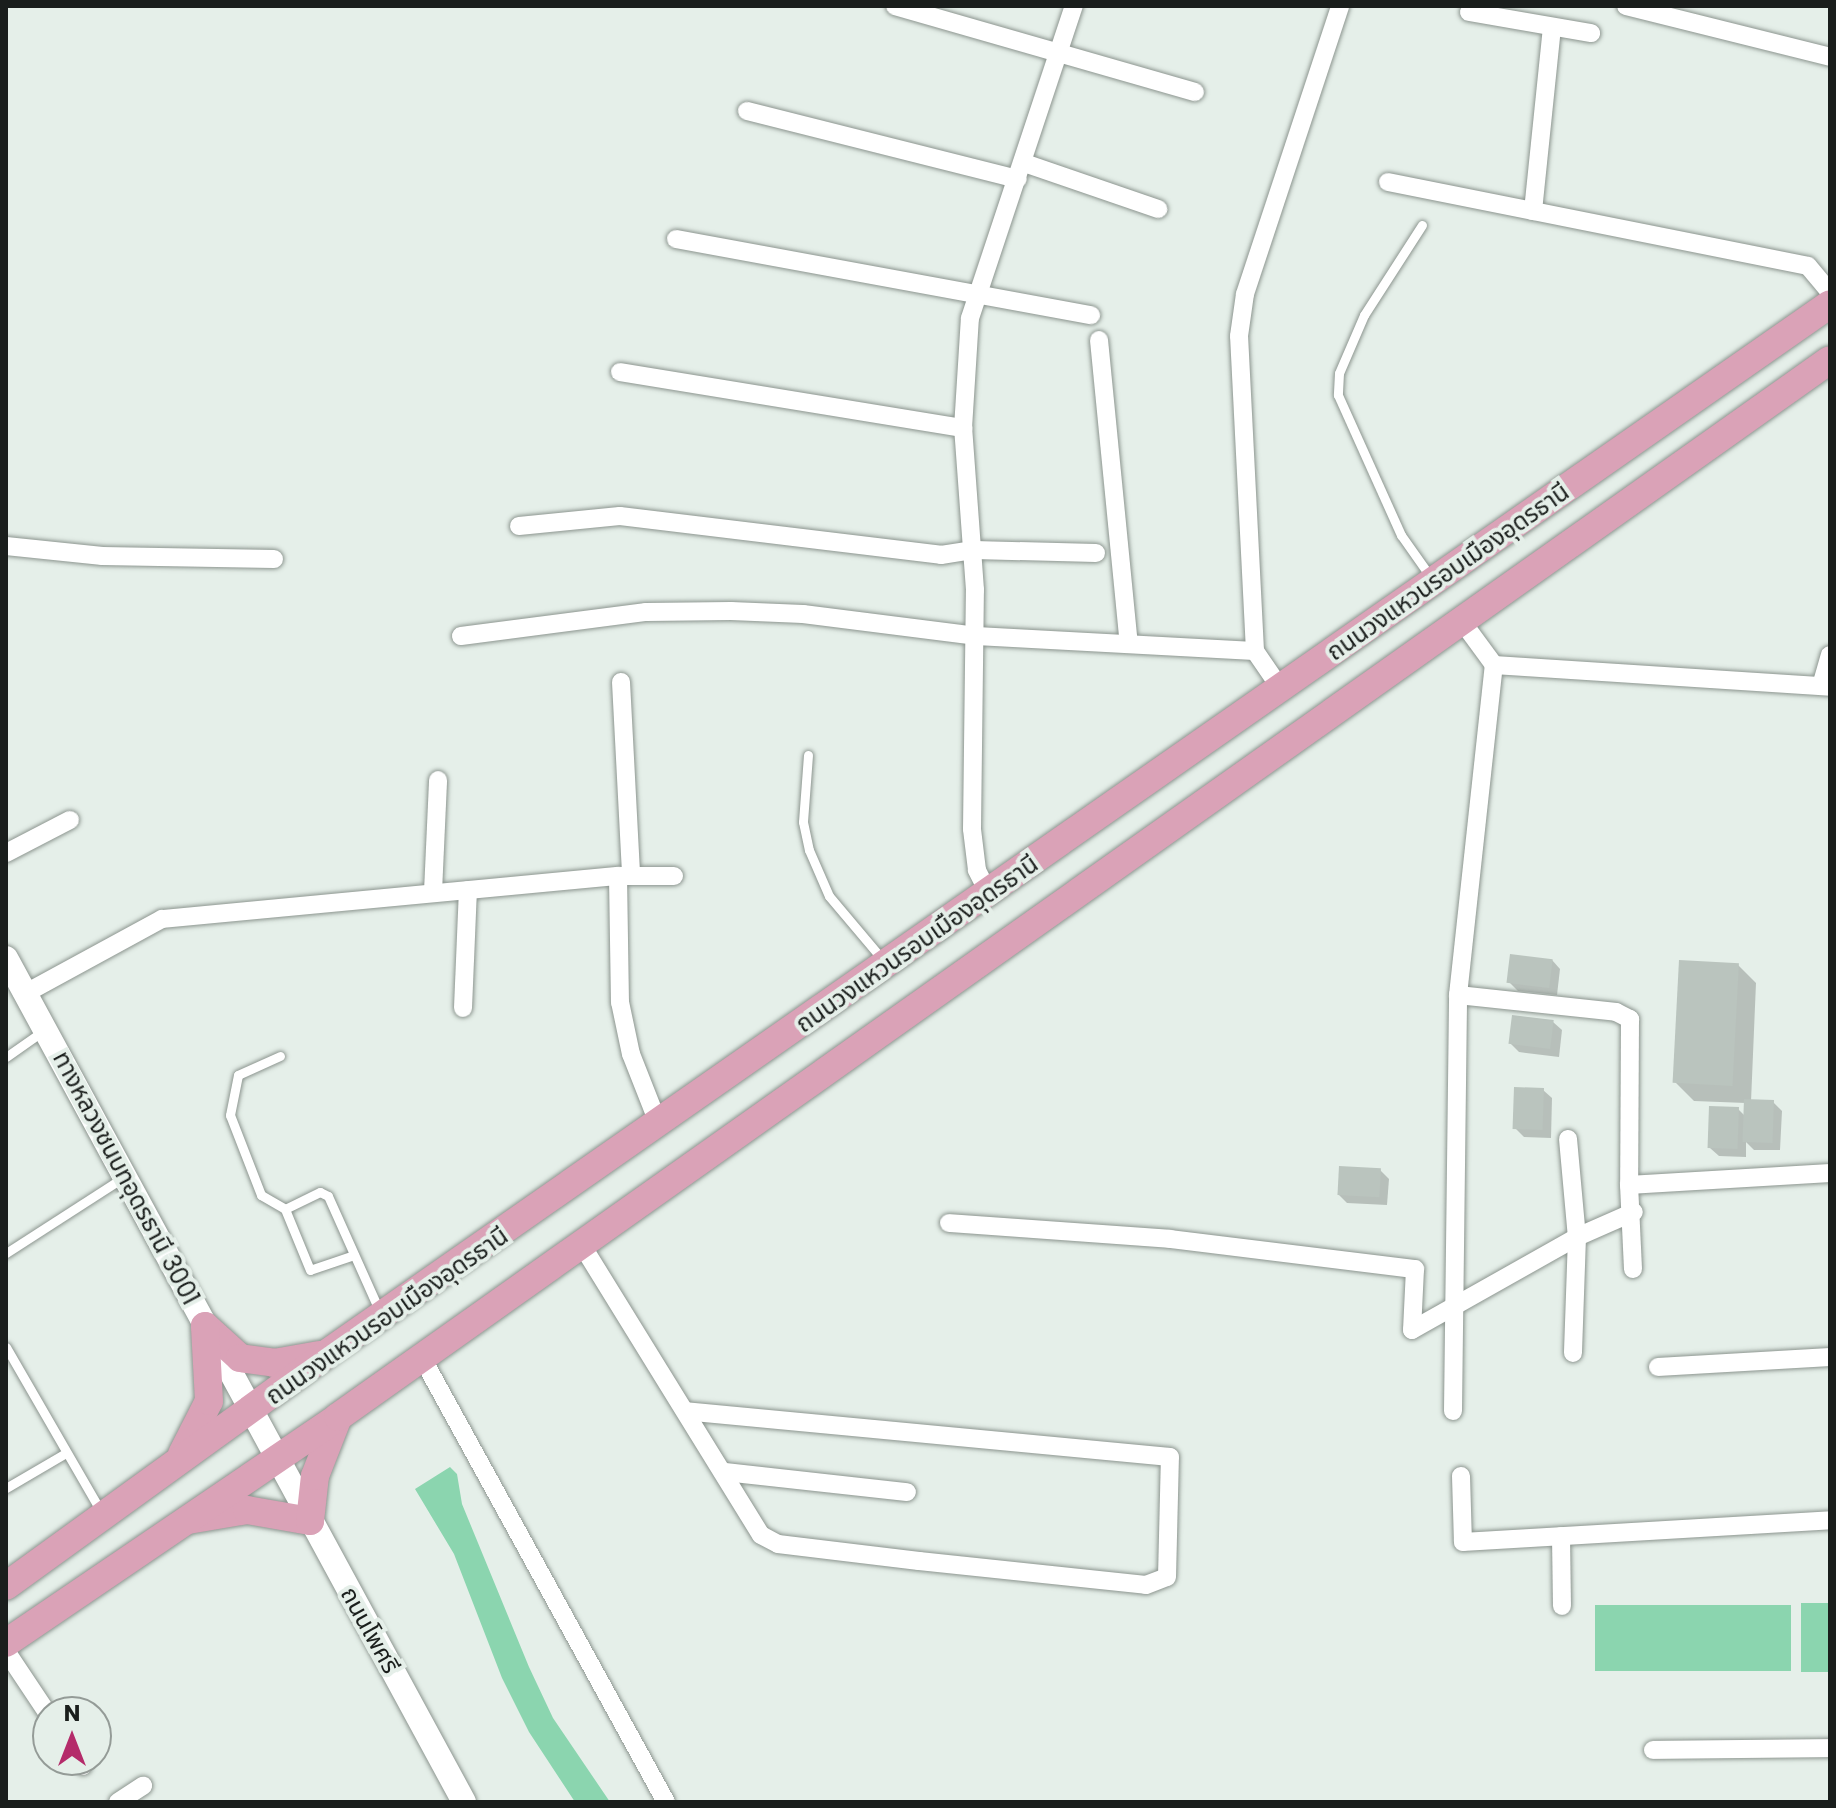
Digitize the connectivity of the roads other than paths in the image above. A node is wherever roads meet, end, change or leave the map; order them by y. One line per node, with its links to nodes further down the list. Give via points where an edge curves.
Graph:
1 (895, 6): 8 (street)
2 (1074, 6): 8 (street)
3 (1340, 6): 36 (street, via 1245,294 1239,336)
4 (1630, 7): 9 (street)
5 (1469, 12): 6 (street)
6 (1552, 27): 7 (street); 15 (street)
7 (1591, 33)
8 (1058, 51): 10 (street); 12 (street)
9 (1830, 57)
10 (1195, 92)
11 (747, 111): 12 (street)
12 (1021, 171): 14 (street); 19 (street)
13 (1388, 182): 15 (street)
14 (1158, 209)
15 (1533, 211): 18 (street, via 1808,266)
16 (1422, 225): 31 (lane, via 1364,315 1339,373 1338,395 1401,535)
17 (676, 239): 19 (street)
18 (1830, 292)
19 (976, 298): 21 (street); 25 (street)
20 (1830, 304): 31 (main road, ถนนวงแหวนรอบเมืองอุดรธานี)
21 (1091, 315)
22 (1099, 340): 35 (street)
23 (1830, 360): 32 (main road, ถนนวงแหวนรอบเมืองอุดรธานี)
24 (620, 372): 25 (street)
25 (963, 428): 28 (street)
26 (519, 526): 28 (street, via 620,516 941,555)
27 (6, 546): 30 (street, via 102,556)
28 (974, 550): 29 (street); 34 (street)
29 (1096, 553)
30 (274, 559)
31 (1434, 581): 41 (main road, ถนนวงแหวนรอบเมืองอุดรธานี)
32 (1461, 620): 38 (street); 68 (main road, ถนนวงแหวนรอบเมืองอุดรธานี)
33 (461, 636): 34 (street, via 646,612 731,611 803,614)
34 (976, 636): 35 (street); 50 (street, via 973,852)
35 (1129, 644): 36 (street)
36 (1255, 651): 41 (street)
37 (1830, 655): 40 (street)
38 (1494, 665): 40 (street); 54 (street)
39 (621, 682): 46 (street)
40 (1826, 687)
41 (1281, 689): 50 (main road, ถนนวงแหวนรอบเมืองอุดรธานี)
42 (808, 755): 52 (lane, via 803,822 809,850 829,896)
43 (438, 780): 49 (street)
44 (70, 820): 45 (street)
45 (6, 853)
46 (625, 876): 47 (street); 48 (street); 59 (street, via 620,1002 631,1054)
47 (674, 876)
48 (468, 890): 49 (street); 55 (street)
49 (433, 892): 53 (street, via 162,919)
50 (989, 894): 52 (main road, ถนนวงแหวนรอบเมืองอุดรธานี)
51 (6, 958): 53 (street, ทางหลวงชนบทอุดรธานี 3001)
52 (887, 965): 59 (main road, ถนนวงแหวนรอบเมืองอุดรธานี)
53 (26, 993): 56 (street, ทางหลวงชนบทอุดรธานี 3001)
54 (1458, 995): 63 (street, via 1616,1012 1630,1019); 72 (street)
55 (463, 1008)
56 (46, 1029): 58 (lane); 62 (street, ทางหลวงชนบทอุดรธานี 3001)
57 (280, 1056): 64 (lane, via 238,1075 230,1115 261,1195)
58 (6, 1057)
59 (659, 1125): 73 (main road, ถนนวงแหวนรอบเมืองอุดรธานี)
60 (1568, 1139): 67 (street)
61 (1830, 1173): 63 (street)
62 (125, 1177): 69 (lane); 74 (street, ทางหลวงชนบทอุดรธานี 3001)
63 (1629, 1185): 65 (street)
64 (285, 1209): 70 (lane, via 324,1193); 70 (lane, via 310,1270)
65 (1634, 1212): 67 (street); 71 (street)
66 (949, 1223): 72 (street, via 1170,1239 1415,1269 1412,1330)
67 (1577, 1237): 72 (street); 76 (street)
68 (580, 1242): 78 (main road, ถนนวงแหวนรอบเมืองอุดรธานี); 82 (street)
69 (6, 1253)
70 (354, 1255): 73 (lane)
71 (1633, 1269)
72 (1458, 1307): 83 (street)
73 (383, 1318): 77 (main road, ถนนวงแหวนรอบเมืองอุดรธานี)
74 (205, 1326): 77 (main road, via 240,1358 274,1363); 81 (street, ทางหลวงชนบทอุดรธานี 3001); 87 (main road, via 209,1401 198,1431)
75 (6, 1347): 85 (lane)
76 (1573, 1353)
77 (326, 1354): 81 (main road, ถนนวงแหวนรอบเมืองอุดรธานี)
78 (420, 1354): 84 (main road, ถนนวงแหวนรอบเมืองอุดรธานี); 107 (street)
79 (1830, 1357): 80 (street)
80 (1658, 1367)
81 (250, 1411): 86 (street, ถนนโพศรี); 87 (main road, ถนนวงแหวนรอบเมืองอุดรธานี)
82 (686, 1411): 88 (street); 88 (street, via 1170,1457 1169,1570 1162,1583 1146,1585 778,1544 761,1535)
83 (1453, 1411)
84 (338, 1417): 86 (main road, ถนนวงแหวนรอบเมืองอุดรธานี); 95 (main road, via 315,1476)
85 (66, 1453): 90 (lane); 92 (lane)
86 (275, 1458): 93 (main road, ถนนวงแหวนรอบเมืองอุดรธานี); 95 (street, ถนนโพศรี)
87 (175, 1464): 92 (main road, ถนนวงแหวนรอบเมืองอุดรธานี)
88 (725, 1472): 91 (street)
89 (1461, 1476): 96 (street, via 1463,1542)
90 (6, 1488)
91 (907, 1492)
92 (104, 1515): 97 (main road, ถนนวงแหวนรอบเมืองอุดรธานี)
93 (184, 1520): 95 (main road, via 247,1510); 99 (main road, ถนนวงแหวนรอบเมืองอุดรธานี)
94 (1830, 1520): 96 (street)
95 (310, 1521): 106 (street, ถนนโพศรี)
96 (1561, 1536): 98 (street)
97 (6, 1586)
98 (1562, 1606)
99 (6, 1643)
100 (6, 1651): 101 (street)
101 (36, 1696)
102 (1830, 1748): 103 (street)
103 (1653, 1750)
104 (143, 1786): 105 (street)
105 (118, 1802)
106 (464, 1802)
107 (666, 1802)

